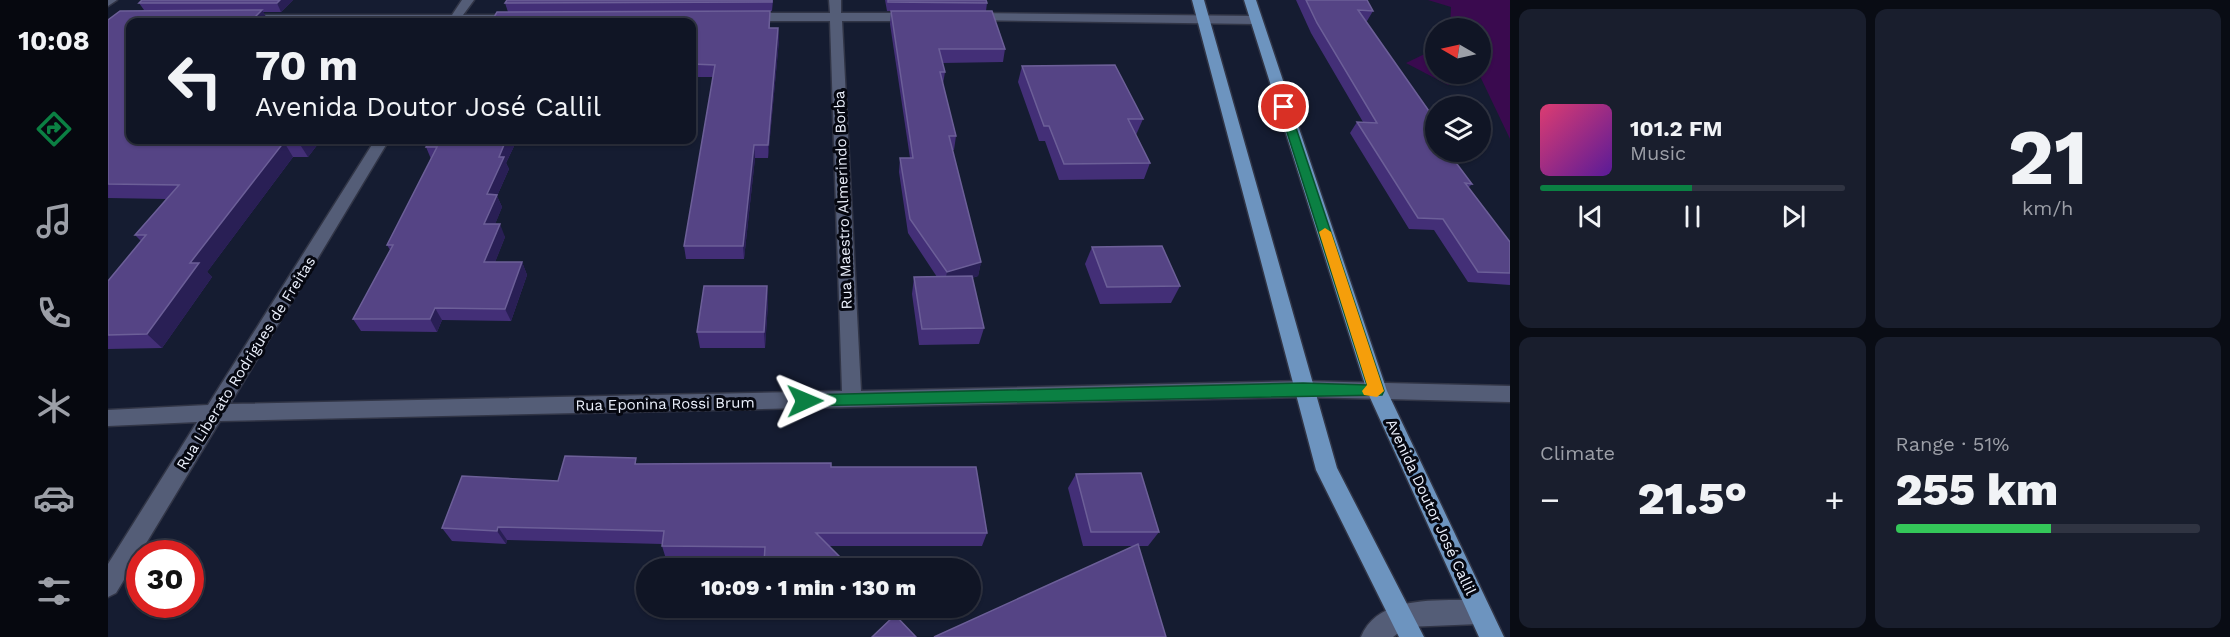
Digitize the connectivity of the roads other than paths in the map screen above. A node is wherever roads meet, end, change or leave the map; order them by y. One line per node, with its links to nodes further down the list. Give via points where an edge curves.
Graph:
1 (468, 0): 9 (street)
2 (835, 0): 6 (street, Rua Maestro Almerindo Borba)
3 (1198, 0): 10 (main road)
4 (1250, 0): 11 (main road, Avenida Doutor José Callil)
5 (729, 17): 6 (street)
6 (836, 17): 7 (street); 16 (street, Rua Maestro Almerindo Borba)
7 (930, 17)
8 (954, 17): 10 (street)
9 (456, 18)
10 (1203, 18): 11 (street); 13 (main road)
11 (1256, 20): 14 (main road, Avenida Doutor José Callil)
12 (380, 144): 17 (street, Rua Liberato Rodrigues de Freitas)
13 (1303, 389): 14 (street, Rua Eponina Rossi Brum); 16 (street, Rua Eponina Rossi Brum); 21 (main road, via 1327,470)
14 (1377, 391): 15 (street, Rua Eponina Rossi Brum); 20 (main road, Avenida Doutor José Callil)
15 (1510, 394)
16 (852, 400): 17 (street, Rua Eponina Rossi Brum)
17 (216, 413): 18 (street, Rua Eponina Rossi Brum); 19 (street, Rua Liberato Rodrigues de Freitas)
18 (108, 418)
19 (108, 585)
20 (1479, 612): 21 (street); 24 (main road, Avenida Doutor José Callil)
21 (1402, 615): 22 (street); 23 (main road)
22 (1373, 637)
23 (1412, 637)
24 (1492, 637)

